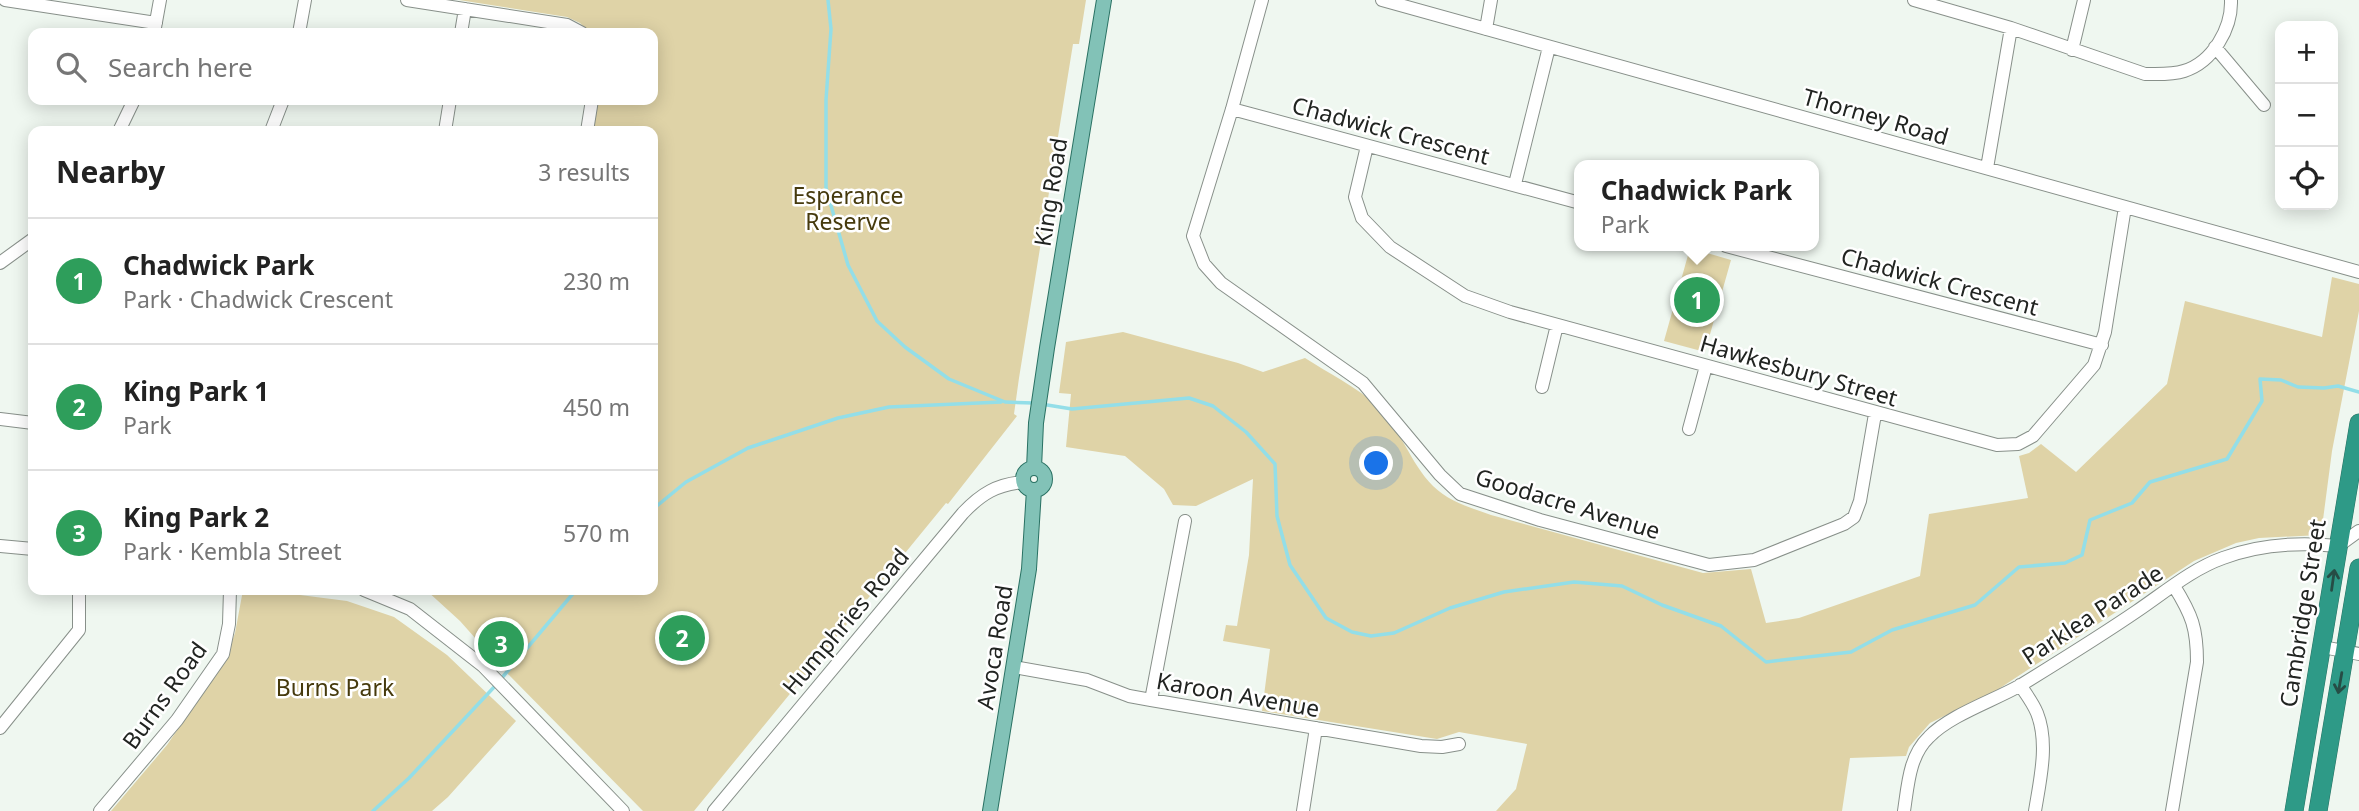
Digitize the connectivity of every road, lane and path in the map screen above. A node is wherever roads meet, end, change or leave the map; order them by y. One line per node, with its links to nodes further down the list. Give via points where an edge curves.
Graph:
1 (5, 0): 13 (street)
2 (160, 0): 13 (street)
3 (304, 0): 14 (street)
4 (407, 0): 12 (street)
5 (1104, 0): 45 (main road, King Road)
6 (1262, 0): 27 (street, Goodacre Avenue)
7 (1382, 0): 18 (street, Thorney Road)
8 (1491, 0): 18 (street)
9 (1914, 0): 17 (street)
10 (2084, 0): 21 (street)
11 (2231, 0): 20 (street, via 2230,19)
12 (465, 9): 15 (street); 16 (street)
13 (155, 28)
14 (300, 28)
15 (462, 28)
16 (573, 28)
17 (2011, 28): 21 (street); 33 (street)
18 (1486, 29): 19 (street, Thorney Road)
19 (1549, 47): 33 (street, Thorney Road); 34 (street)
20 (2215, 47): 21 (street, via 2185,71 2164,74 2145,74); 22 (street)
21 (2072, 50)
22 (2264, 104)
23 (132, 105): 28 (street)
24 (281, 105): 29 (street)
25 (449, 105): 30 (street)
26 (591, 105): 31 (street)
27 (1232, 109): 32 (street, Chadwick Crescent); 46 (street, Goodacre Avenue, via 1193,236 1204,264 1221,283 1363,383 1460,494 1709,565 1730,564 1762,557 1856,518)
28 (121, 126)
29 (273, 126)
30 (446, 126)
31 (588, 126)
32 (1367, 146): 34 (street, Chadwick Crescent); 41 (street, Hawkesbury Street, via 1355,197 1362,218 1390,247 1465,296)
33 (1987, 168): 36 (street, Thorney Road)
34 (1515, 184): 35 (street, Chadwick Crescent)
35 (1574, 201)
36 (2125, 207): 40 (street, Thorney Road); 42 (street, Hawkesbury Street)
37 (28, 243): 39 (street)
38 (1745, 251): 42 (street, Chadwick Crescent)
39 (0, 264)
40 (2359, 272)
41 (1557, 325): 43 (street, Hawkesbury Street); 44 (street)
42 (2102, 345): 46 (street, Hawkesbury Street, via 2094,365 2038,432 2018,444 1988,444)
43 (1706, 366): 46 (street, Hawkesbury Street); 50 (street)
44 (1542, 387)
45 (1041, 391): 51 (main road, Avoca Road, via 1034,468 1045,477 1044,485)
46 (1875, 414)
47 (0, 419): 48 (street)
48 (28, 422)
49 (2359, 423): 55 (highway, Cambridge Street)
50 (1689, 429)
51 (1029, 486): 64 (main road, Avoca Road, via 1029,569); 72 (street, Humphries Road, via 1006,484 984,493 962,513)
52 (1185, 522): 66 (street)
53 (2359, 531): 55 (street)
54 (0, 546): 56 (street)
55 (2338, 546): 58 (street, Parklea Parade, via 2278,544 2246,550 2205,565); 62 (highway, Cambridge Street, one-way to 55)
56 (28, 549)
57 (2359, 568): 63 (highway)
58 (2174, 586): 65 (street, Parklea Parade); 77 (street, via 2190,611 2197,662)
59 (79, 595): 67 (street, via 79,630)
60 (230, 595): 70 (street, Burns Road, via 223,654 177,720)
61 (377, 595): 71 (street, via 410,608 483,667)
62 (2323, 647): 63 (street); 78 (highway, Cambridge Street)
63 (2352, 653): 79 (highway, one-way to 79)
64 (1014, 667): 66 (street, Karoon Avenue, via 1087,680); 73 (main road, Avoca Road)
65 (2020, 685): 75 (street, Parklea Parade, via 1945,724 1928,738 1911,768); 76 (street, via 2041,730)
66 (1151, 700): 68 (street, Karoon Avenue)
67 (1, 723)
68 (1316, 728): 69 (street, Karoon Avenue, via 1421,746); 74 (street)
69 (1459, 744)
70 (100, 811)
71 (623, 811)
72 (714, 811)
73 (990, 811)
74 (1303, 811)
75 (1904, 811)
76 (2035, 811)
77 (2172, 811)
78 (2294, 811)
79 (2318, 811)

